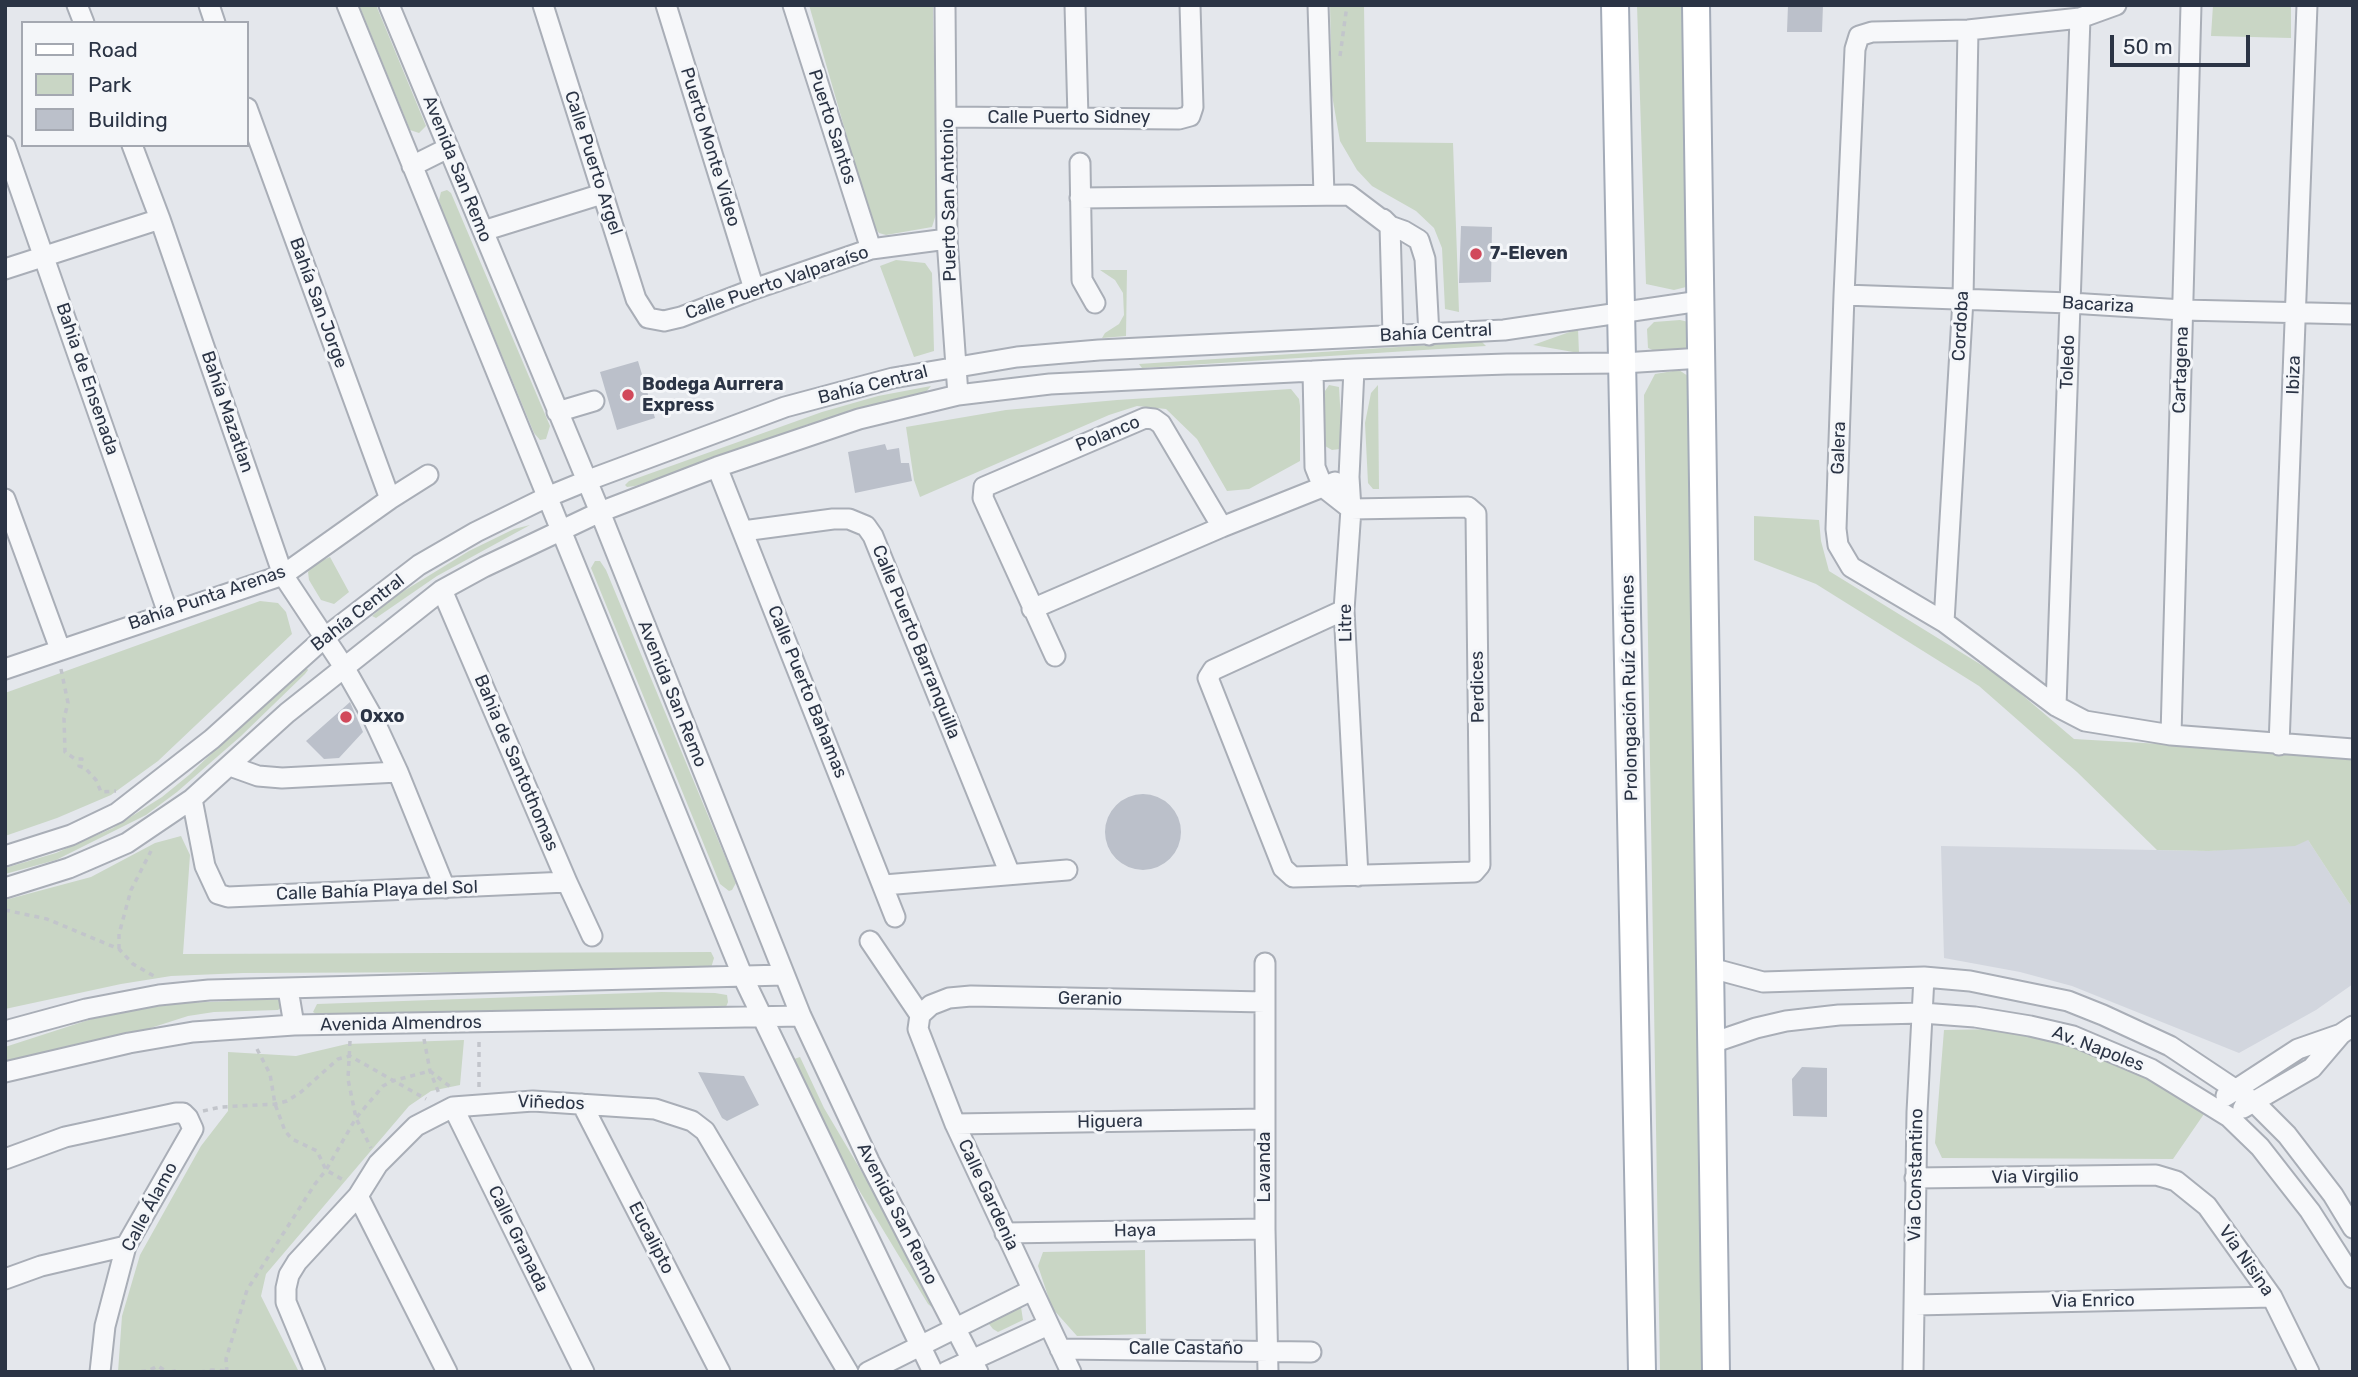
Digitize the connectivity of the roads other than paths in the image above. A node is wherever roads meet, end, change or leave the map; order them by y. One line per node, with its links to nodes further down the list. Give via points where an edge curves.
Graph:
1 (347, 5): 24 (street, Avenida San Remo)
2 (389, 5): 22 (street, Avenida San Remo)
3 (543, 5): 25 (street, Calle Puerto Argel)
4 (666, 5): 35 (street, Puerto Monte Video)
5 (793, 5): 32 (street, Puerto Santos)
6 (945, 5): 18 (street, Puerto San Antonio)
7 (1075, 5): 19 (street)
8 (1190, 5): 19 (street, Calle Puerto Sidney, via 1190,116)
9 (1318, 5): 26 (street)
10 (1615, 5): 42 (main road, Prolongación Ruíz Cortines)
11 (1696, 5): 38 (main road)
12 (2116, 5): 15 (street, Galera)
13 (2191, 5): 41 (street, Cartagena)
14 (2307, 5): 43 (street, Ibiza)
15 (2080, 18): 16 (street, Galera); 40 (street, Toledo)
16 (1968, 30): 36 (street, Galera, via 1859,36); 37 (street, Cordoba)
17 (248, 111): 67 (street, Bahía San Jorge)
18 (947, 117): 19 (street, Calle Puerto Sidney); 31 (street, Puerto San Antonio)
19 (1077, 118)
20 (5, 146): 33 (street, Bahia de Ensenada)
21 (133, 147): 28 (street, Bahía Mazatlan)
22 (448, 148): 24 (street); 30 (street, Avenida San Remo)
23 (1080, 163): 27 (street)
24 (412, 166): 65 (street, Avenida San Remo)
25 (602, 194): 30 (street); 45 (street, Calle Puerto Argel, via 636,299)
26 (1324, 195): 27 (street); 29 (street, via 1349,195)
27 (1080, 198): 39 (street, via 1082,280)
28 (160, 219): 33 (street); 73 (street, Bahía Mazatlan)
29 (1384, 220): 47 (street); 48 (street, via 1419,240 1425,260)
30 (483, 231): 59 (street, Avenida San Remo)
31 (947, 239): 32 (street, Calle Puerto Valparaíso); 53 (street, Puerto San Antonio)
32 (871, 249): 35 (street, Calle Puerto Valparaíso)
33 (44, 256): 34 (street); 77 (street, Bahia de Ensenada)
34 (5, 270)
35 (754, 289): 45 (street, Calle Puerto Valparaíso, via 681,317)
36 (1844, 295): 37 (street, Bacariza); 78 (street, Galera, via 1838,545 1852,567)
37 (1963, 299): 40 (street, Bacariza); 78 (street, Cordoba)
38 (1700, 301): 42 (street, Bahía Central); 50 (main road)
39 (1095, 303)
40 (2070, 303): 41 (street, Bacariza); 84 (street, Toledo)
41 (2183, 310): 43 (street, Bacariza); 85 (street, Cartagena)
42 (1622, 312): 46 (street, Bahía Central); 51 (main road, Prolongación Ruíz Cortines)
43 (2296, 313): 44 (street, Bacariza); 86 (street, Ibiza)
44 (2353, 314)
45 (648, 318)
46 (1504, 330): 48 (street, Bahía Central); 52 (street)
47 (1393, 335): 48 (street, Bahía Central); 49 (street, Bahía Central)
48 (1429, 335)
49 (1099, 350): 53 (street, Bahía Central); 56 (street)
50 (1702, 358): 51 (street, Bahía Central); 103 (main road)
51 (1623, 363): 52 (street, Bahía Central); 157 (main road, Prolongación Ruíz Cortines)
52 (1507, 364): 54 (street, Bahía Central)
53 (957, 366): 57 (street, Puerto San Antonio); 63 (street, Bahía Central, via 785,407)
54 (1354, 369): 55 (street, Bahía Central); 62 (street, Litre)
55 (1313, 371): 56 (street, Bahía Central); 64 (street, via 1315,467)
56 (1100, 381): 57 (street, Bahía Central)
57 (958, 395): 60 (street, Bahía Central, via 859,419)
58 (594, 401): 59 (street)
59 (557, 412): 63 (street, Avenida San Remo)
60 (717, 467): 69 (street, Bahía Central); 72 (street, Calle Puerto Bahamas)
61 (428, 475): 67 (street, Bahía Punta Arenas)
62 (1349, 477): 64 (street); 68 (street, Litre)
63 (586, 481): 65 (street, Bahía Central); 69 (street, Avenida San Remo)
64 (1323, 487): 68 (street); 70 (street)
65 (547, 497): 71 (street, Avenida San Remo); 79 (street, Bahía Central, via 419,565)
66 (5, 499): 81 (street)
67 (390, 499): 73 (street, Bahía Punta Arenas)
68 (1350, 509): 76 (street, Litre); 94 (street, Perdices, via 1468,507 1476,514 1480,865 1468,873)
69 (600, 512): 71 (street, Bahía Central); 104 (street, Avenida San Remo)
70 (1222, 527): 75 (street); 75 (street, Polanco, via 1154,419 1144,418 984,487 982,498)
71 (561, 530): 74 (street, Bahía Central); 105 (street, Avenida San Remo)
72 (743, 531): 93 (street, Calle Puerto Barranquilla, via 833,519 866,526); 96 (street, Calle Puerto Bahamas)
73 (283, 575): 77 (street, Bahía Punta Arenas); 79 (street, Bahía Mazatlan)
74 (442, 590): 82 (street, Bahía Central); 95 (street, Bahia de Santothomas)
75 (1032, 609): 80 (street)
76 (1344, 610): 94 (street, Litre); 94 (street, via 1213,670 1208,678 1283,868 1293,877)
77 (168, 612): 81 (street, Bahía Punta Arenas)
78 (1944, 622): 84 (street, Galera)
79 (324, 638): 82 (street, Bahía Mazatlan); 91 (street, Bahía Central, via 212,739 117,813 71,835)
80 (1055, 656)
81 (61, 659): 83 (street, Bahía Punta Arenas)
82 (344, 667): 88 (street, Bahía Central); 89 (street, Bahía Mazatlan)
83 (5, 670)
84 (2056, 706): 85 (street, Galera, via 2085,720)
85 (2171, 735): 86 (street, Galera)
86 (2279, 745): 87 (street, Galera)
87 (2353, 749)
88 (230, 766): 89 (street, via 257,776 282,778); 90 (street, Bahía Central)
89 (398, 772): 98 (street, Bahía Mazatlan)
90 (192, 799): 97 (street, Bahía Central, via 127,843); 98 (street, Calle Bahía Playa del Sol, via 205,866 218,894)
91 (5, 856)
92 (1067, 870): 93 (street)
93 (1010, 874): 96 (street)
94 (1358, 876)
95 (567, 882): 98 (street, Calle Bahía Playa del Sol); 100 (street, Bahia de Santothomas)
96 (884, 885): 99 (street, Calle Puerto Bahamas)
97 (5, 888)
98 (445, 888)
99 (895, 917)
100 (592, 936)
101 (870, 941): 110 (street)
102 (1265, 963): 108 (street, Lavanda)
103 (1711, 968): 106 (street, Av. Napoles, via 1763,982); 116 (main road)
104 (784, 975): 105 (street); 111 (street, Avenida San Remo)
105 (743, 977): 107 (street); 112 (street, Avenida San Remo)
106 (1924, 977): 109 (street, Via Constantino); 118 (street, Av. Napoles, via 1970,981 2068,1002 2170,1046)
107 (288, 989): 113 (street); 115 (street, via 159,995)
108 (1265, 1002): 110 (street, Geranio, via 971,996 931,1004); 124 (street, Lavanda)
109 (1922, 1013): 116 (street, Av. Napoles, via 1839,1014 1786,1021); 121 (street, Av. Napoles, via 1975,1017 2073,1035 2151,1069); 128 (street, Via Constantino)
110 (920, 1015): 125 (street, Calle Gardenia, via 918,1030)
111 (801, 1016): 112 (street, Avenida Almendros); 140 (street, Avenida San Remo, via 869,1161)
112 (761, 1019): 113 (street, Avenida Almendros); 141 (street, Avenida San Remo)
113 (293, 1025): 117 (street, Avenida Almendros, via 194,1032)
114 (2347, 1030): 118 (street, via 2298,1049); 119 (street, via 2312,1068)
115 (5, 1031)
116 (1712, 1043): 158 (main road)
117 (5, 1072)
118 (2236, 1089): 119 (street, Av. Napoles); 121 (street)
119 (2254, 1102): 123 (street); 130 (street, Av. Napoles, via 2287,1135)
120 (582, 1104): 122 (street, Viñedos, via 533,1101); 150 (street, Eucalipto); 151 (street, Viñedos, via 655,1109 692,1121 705,1131)
121 (2213, 1105): 123 (street, Av. Napoles)
122 (460, 1107): 129 (street, Viñedos, via 416,1126); 149 (street, Calle Granada)
123 (2229, 1117): 134 (street, Av. Napoles, via 2260,1147 2310,1211)
124 (1265, 1119): 125 (street, Higuera); 131 (street, Lavanda)
125 (956, 1124): 132 (street, Calle Gardenia)
126 (5, 1159): 133 (street, Calle Álamo, via 77,1135 183,1113 191,1123)
127 (2156, 1175): 128 (street, Via Virgilio); 137 (street, Via Nisina, via 2176,1181 2207,1206)
128 (1915, 1178): 138 (street, Via Constantino)
129 (353, 1190): 147 (street, Viñedos, via 297,1262 286,1288 286,1302); 148 (street)
130 (2353, 1228)
131 (1265, 1229): 132 (street, Haya); 143 (street, Lavanda)
132 (1005, 1233): 136 (street, Calle Gardenia)
133 (125, 1246): 135 (street); 146 (street, Calle Álamo)
134 (2353, 1278)
135 (5, 1279)
136 (1032, 1290): 139 (street, Calle Gardenia); 140 (street)
137 (2272, 1297): 138 (street, Via Enrico); 160 (street, Via Nisina)
138 (1914, 1305): 159 (street, Via Constantino)
139 (1048, 1325): 142 (street, Calle Gardenia); 145 (street)
140 (957, 1328): 141 (street); 145 (street, Avenida San Remo)
141 (920, 1346): 152 (street); 153 (street, Avenida San Remo)
142 (1060, 1349): 143 (street, Calle Castaño); 155 (street, Calle Gardenia)
143 (1268, 1350): 144 (street, Calle Castaño); 156 (street, Lavanda)
144 (1311, 1352)
145 (976, 1366): 154 (street)
146 (99, 1372)
147 (315, 1372)
148 (447, 1372)
149 (583, 1372)
150 (720, 1372)
151 (848, 1372)
152 (868, 1372)
153 (933, 1372)
154 (946, 1372)
155 (1071, 1372)
156 (1268, 1372)
157 (1643, 1372)
158 (1716, 1372)
159 (1913, 1372)
160 (2309, 1372)

